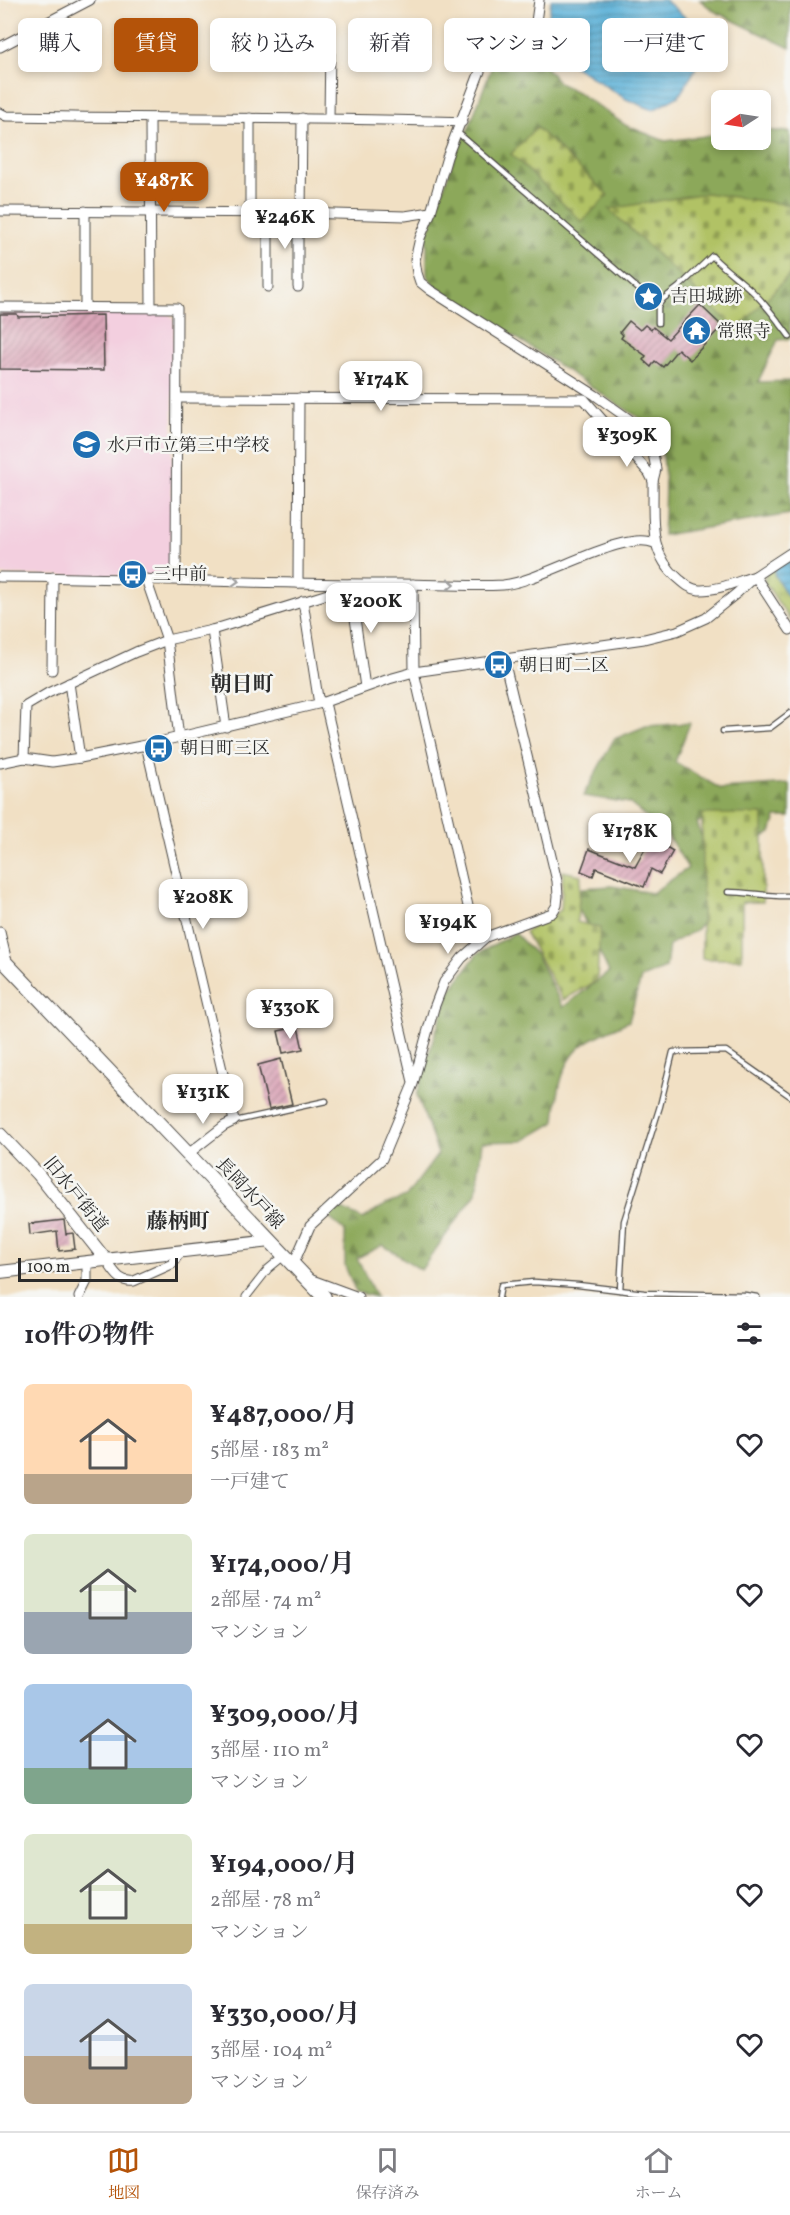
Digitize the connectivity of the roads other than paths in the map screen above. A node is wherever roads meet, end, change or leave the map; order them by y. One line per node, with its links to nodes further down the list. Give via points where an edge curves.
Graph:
1 (90, 0): 3 (street)
2 (539, 0): 10 (street, via 534,36 513,48 487,53)
3 (0, 47)
4 (330, 72): 8 (street)
5 (1, 115): 9 (street)
6 (250, 118): 7 (street); 9 (street); 15 (street)
7 (302, 118): 8 (street); 17 (street)
8 (329, 118): 10 (street)
9 (150, 119): 13 (street)
10 (460, 127): 14 (street); 20 (lane)
11 (0, 211): 12 (street)
12 (85, 211): 13 (street); 22 (street)
13 (150, 212): 15 (street); 23 (street)
14 (431, 212): 17 (street, via 405,216); 28 (street, via 416,260 420,282 640,427 651,443 656,469)
15 (250, 213): 16 (street)
16 (268, 213): 17 (street); 18 (street)
17 (300, 213): 19 (street)
18 (268, 287)
19 (298, 287)
20 (658, 306): 24 (lane); 25 (lane, via 712,256 752,291)
21 (0, 307): 22 (street)
22 (85, 307): 23 (street)
23 (151, 308): 26 (street, via 177,308)
24 (658, 322)
25 (790, 338)
26 (178, 398): 27 (street); 35 (street)
27 (299, 398): 28 (street, via 584,399 650,472); 36 (street)
28 (652, 481): 29 (street)
29 (654, 543): 31 (street, via 671,573 694,589 719,587); 38 (street, one-way to 29, via 504,585 620,544 643,540)
30 (790, 553): 31 (street)
31 (754, 576): 41 (street); 43 (street, via 706,618 677,631)
32 (0, 577): 33 (street)
33 (53, 577): 34 (street); 44 (street)
34 (146, 579): 35 (street); 42 (street)
35 (177, 579): 36 (street, one-way to 36)
36 (298, 583): 37 (street)
37 (350, 584): 38 (street); 39 (street); 47 (street)
38 (413, 584): 45 (street)
39 (303, 601): 40 (street); 48 (street, via 318,698)
40 (212, 630): 42 (street); 50 (street)
41 (790, 630)
42 (167, 640): 46 (street); 52 (street)
43 (504, 660): 45 (street); 60 (street, via 558,897 552,913 486,937)
44 (52, 670)
45 (414, 672): 47 (street); 60 (street)
46 (69, 683): 54 (street, via 26,706); 55 (street)
47 (365, 687): 48 (street)
48 (322, 703): 50 (street); 62 (street)
49 (790, 713): 51 (lane, via 770,728)
50 (226, 727): 52 (street)
51 (723, 731)
52 (179, 738): 53 (street)
53 (146, 745): 55 (street); 65 (street)
54 (24, 758): 55 (street, via 52,762); 56 (street)
55 (80, 758)
56 (0, 764)
57 (728, 892): 58 (lane)
58 (790, 896)
59 (0, 932): 61 (street)
60 (477, 945): 62 (street, via 444,982)
61 (4, 961): 67 (main road, 長岡水戸線)
62 (413, 1084): 71 (street, via 381,1159 310,1226)
63 (790, 1096): 75 (lane, via 726,1051 673,1052 624,1221)
64 (326, 1101): 65 (lane)
65 (234, 1122): 67 (street)
66 (0, 1134): 70 (street, 旧水戸街道, via 50,1188)
67 (188, 1154): 68 (main road, 長岡水戸線)
68 (271, 1241): 69 (street); 71 (main road, 長岡水戸線)
69 (180, 1252): 70 (street); 70 (street, 旧水戸街道, via 172,1264 128,1282 121,1280)
70 (106, 1260): 72 (street)
71 (289, 1260): 74 (main road, 長岡水戸線); 77 (street, via 268,1269)
72 (87, 1262): 73 (street); 76 (street, via 87,1281)
73 (0, 1272)
74 (305, 1276): 78 (main road, 長岡水戸線); 79 (street)
75 (620, 1290): 80 (lane, via 534,1282 501,1285); 81 (lane)
76 (79, 1297)
77 (246, 1297)
78 (324, 1297)
79 (358, 1297)
80 (499, 1297)
81 (757, 1297)

